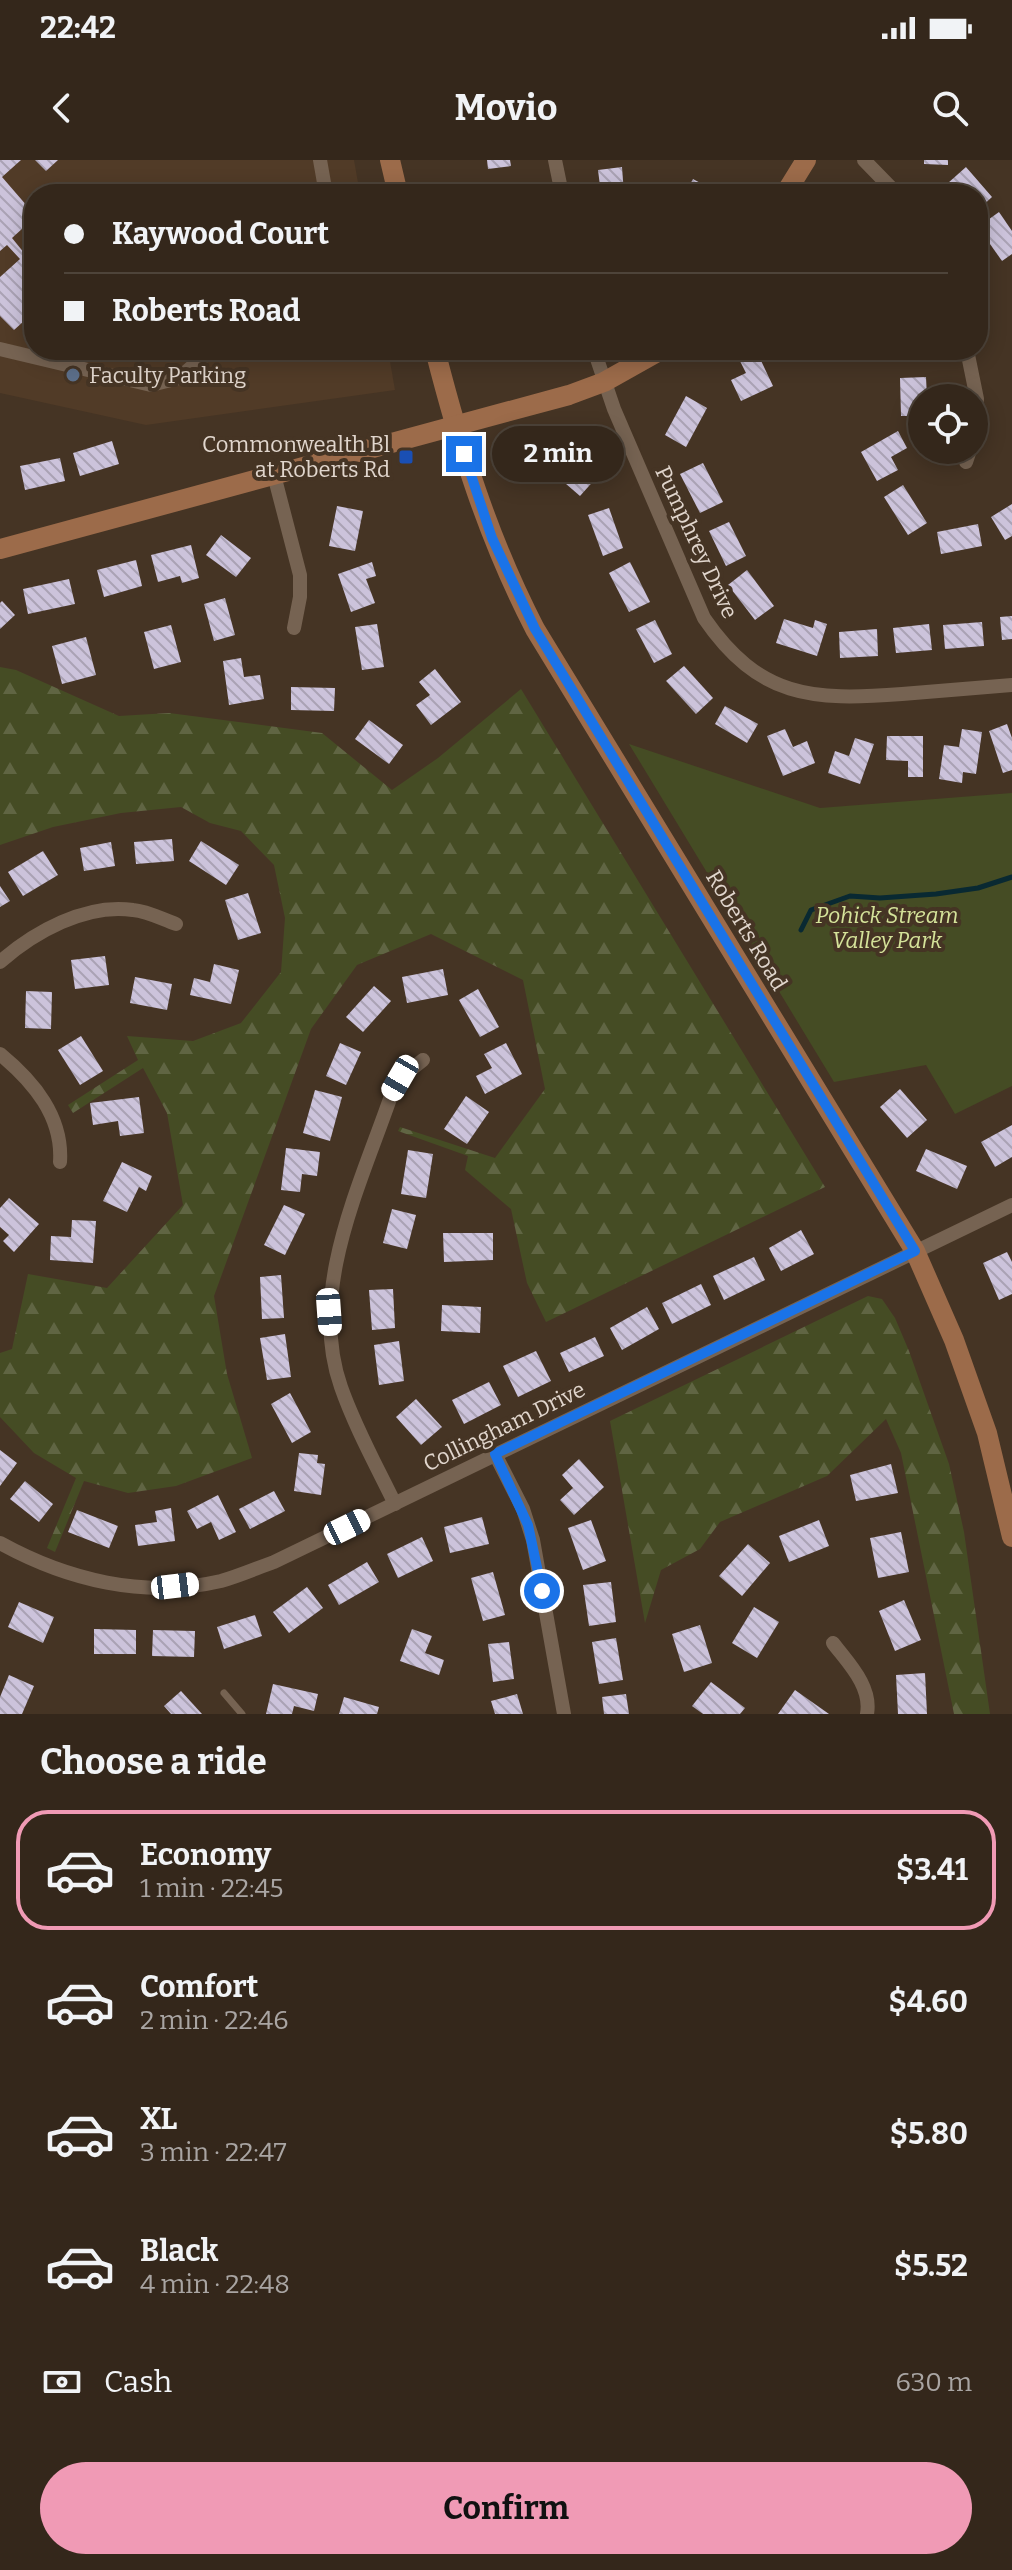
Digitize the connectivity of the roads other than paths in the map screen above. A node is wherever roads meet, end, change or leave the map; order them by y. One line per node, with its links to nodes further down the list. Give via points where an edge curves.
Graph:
1 (320, 160): 6 (street)
2 (390, 160): 7 (main road)
3 (555, 160): 8 (street)
4 (806, 160): 9 (main road)
5 (864, 160): 10 (street)
6 (324, 184)
7 (396, 184)
8 (560, 184)
9 (791, 184)
10 (887, 184)
11 (0, 349): 12 (street)
12 (24, 355)
13 (46, 360): 14 (street, via 151,385 179,378)
14 (200, 360)
15 (438, 360): 21 (main road, Roberts Road)
16 (597, 360): 19 (street, Pumphrey Drive)
17 (643, 360): 19 (main road)
18 (969, 360): 20 (street)
19 (604, 382): 21 (main road); 25 (street, Pumphrey Drive, via 704,618 756,674 779,686 830,698)
20 (974, 384)
21 (455, 427): 22 (main road); 32 (main road, Roberts Road, via 492,538 535,629)
22 (274, 475): 23 (main road); 24 (street, via 300,575)
23 (0, 549)
24 (294, 628)
25 (1012, 685)
26 (176, 924): 27 (street, via 136,910 91,913 55,925)
27 (0, 962)
28 (0, 1054): 30 (street, via 52,1115 62,1143)
29 (423, 1060): 34 (street, via 400,1078 392,1093 335,1259 329,1312 341,1388)
30 (60, 1162)
31 (1012, 1205): 32 (street, Collingham Drive)
32 (915, 1251): 33 (street, Collingham Drive); 35 (main road, Roberts Road, via 987,1433)
33 (495, 1454): 34 (street, Collingham Drive); 40 (street, via 533,1540)
34 (395, 1504): 36 (street, Collingham Drive, via 274,1562 220,1581 153,1589 88,1581)
35 (1012, 1537)
36 (0, 1543)
37 (833, 1643): 41 (street, via 862,1682)
38 (224, 1693): 39 (lane)
39 (242, 1714)
40 (564, 1714)
41 (867, 1714)

